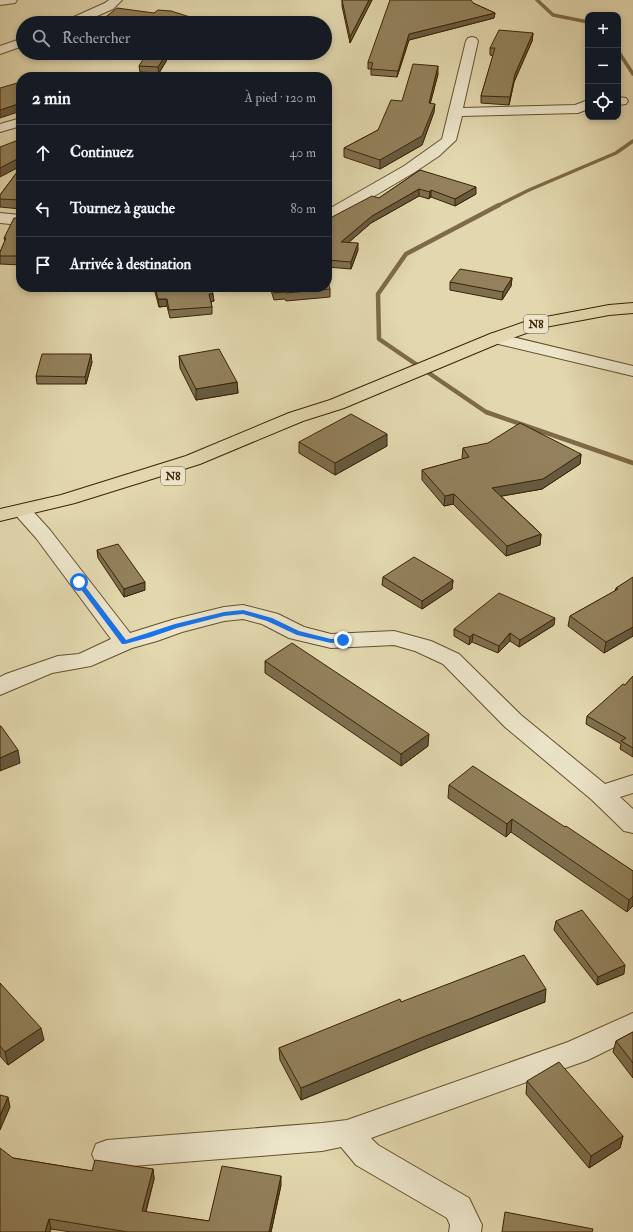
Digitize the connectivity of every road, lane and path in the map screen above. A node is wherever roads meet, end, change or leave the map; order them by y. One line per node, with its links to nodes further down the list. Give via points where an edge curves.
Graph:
1 (11, 0): 3 (street)
2 (116, 0): 4 (street)
3 (0, 1)
4 (86, 16)
5 (472, 41): 9 (street)
6 (16, 44): 7 (street)
7 (0, 50)
8 (585, 106): 9 (street, via 578,109 525,112)
9 (456, 112): 14 (street, via 449,140 438,151)
10 (0, 113): 11 (street)
11 (16, 121)
12 (16, 124): 13 (street)
13 (0, 128)
14 (332, 214)
15 (0, 218): 16 (street)
16 (16, 220)
17 (633, 308): 18 (highway, N8, via 536,324)
18 (496, 338): 19 (street); 21 (highway, N8, via 336,404 320,418 200,467)
19 (633, 371)
20 (0, 515): 21 (highway, N8)
21 (26, 516): 22 (highway, N8); 23 (street)
22 (0, 525)
23 (125, 642): 24 (street, via 83,661 44,668); 26 (street, via 182,624 243,612 270,619 297,633 331,641 394,638 423,646 452,659 513,721)
24 (0, 687)
25 (633, 784): 26 (street)
26 (601, 794): 27 (street)
27 (633, 824)
28 (633, 1025): 29 (street, via 578,1051)
29 (347, 1133): 30 (street); 31 (street, via 367,1155 458,1208 466,1225)
30 (106, 1154)
31 (465, 1232)

